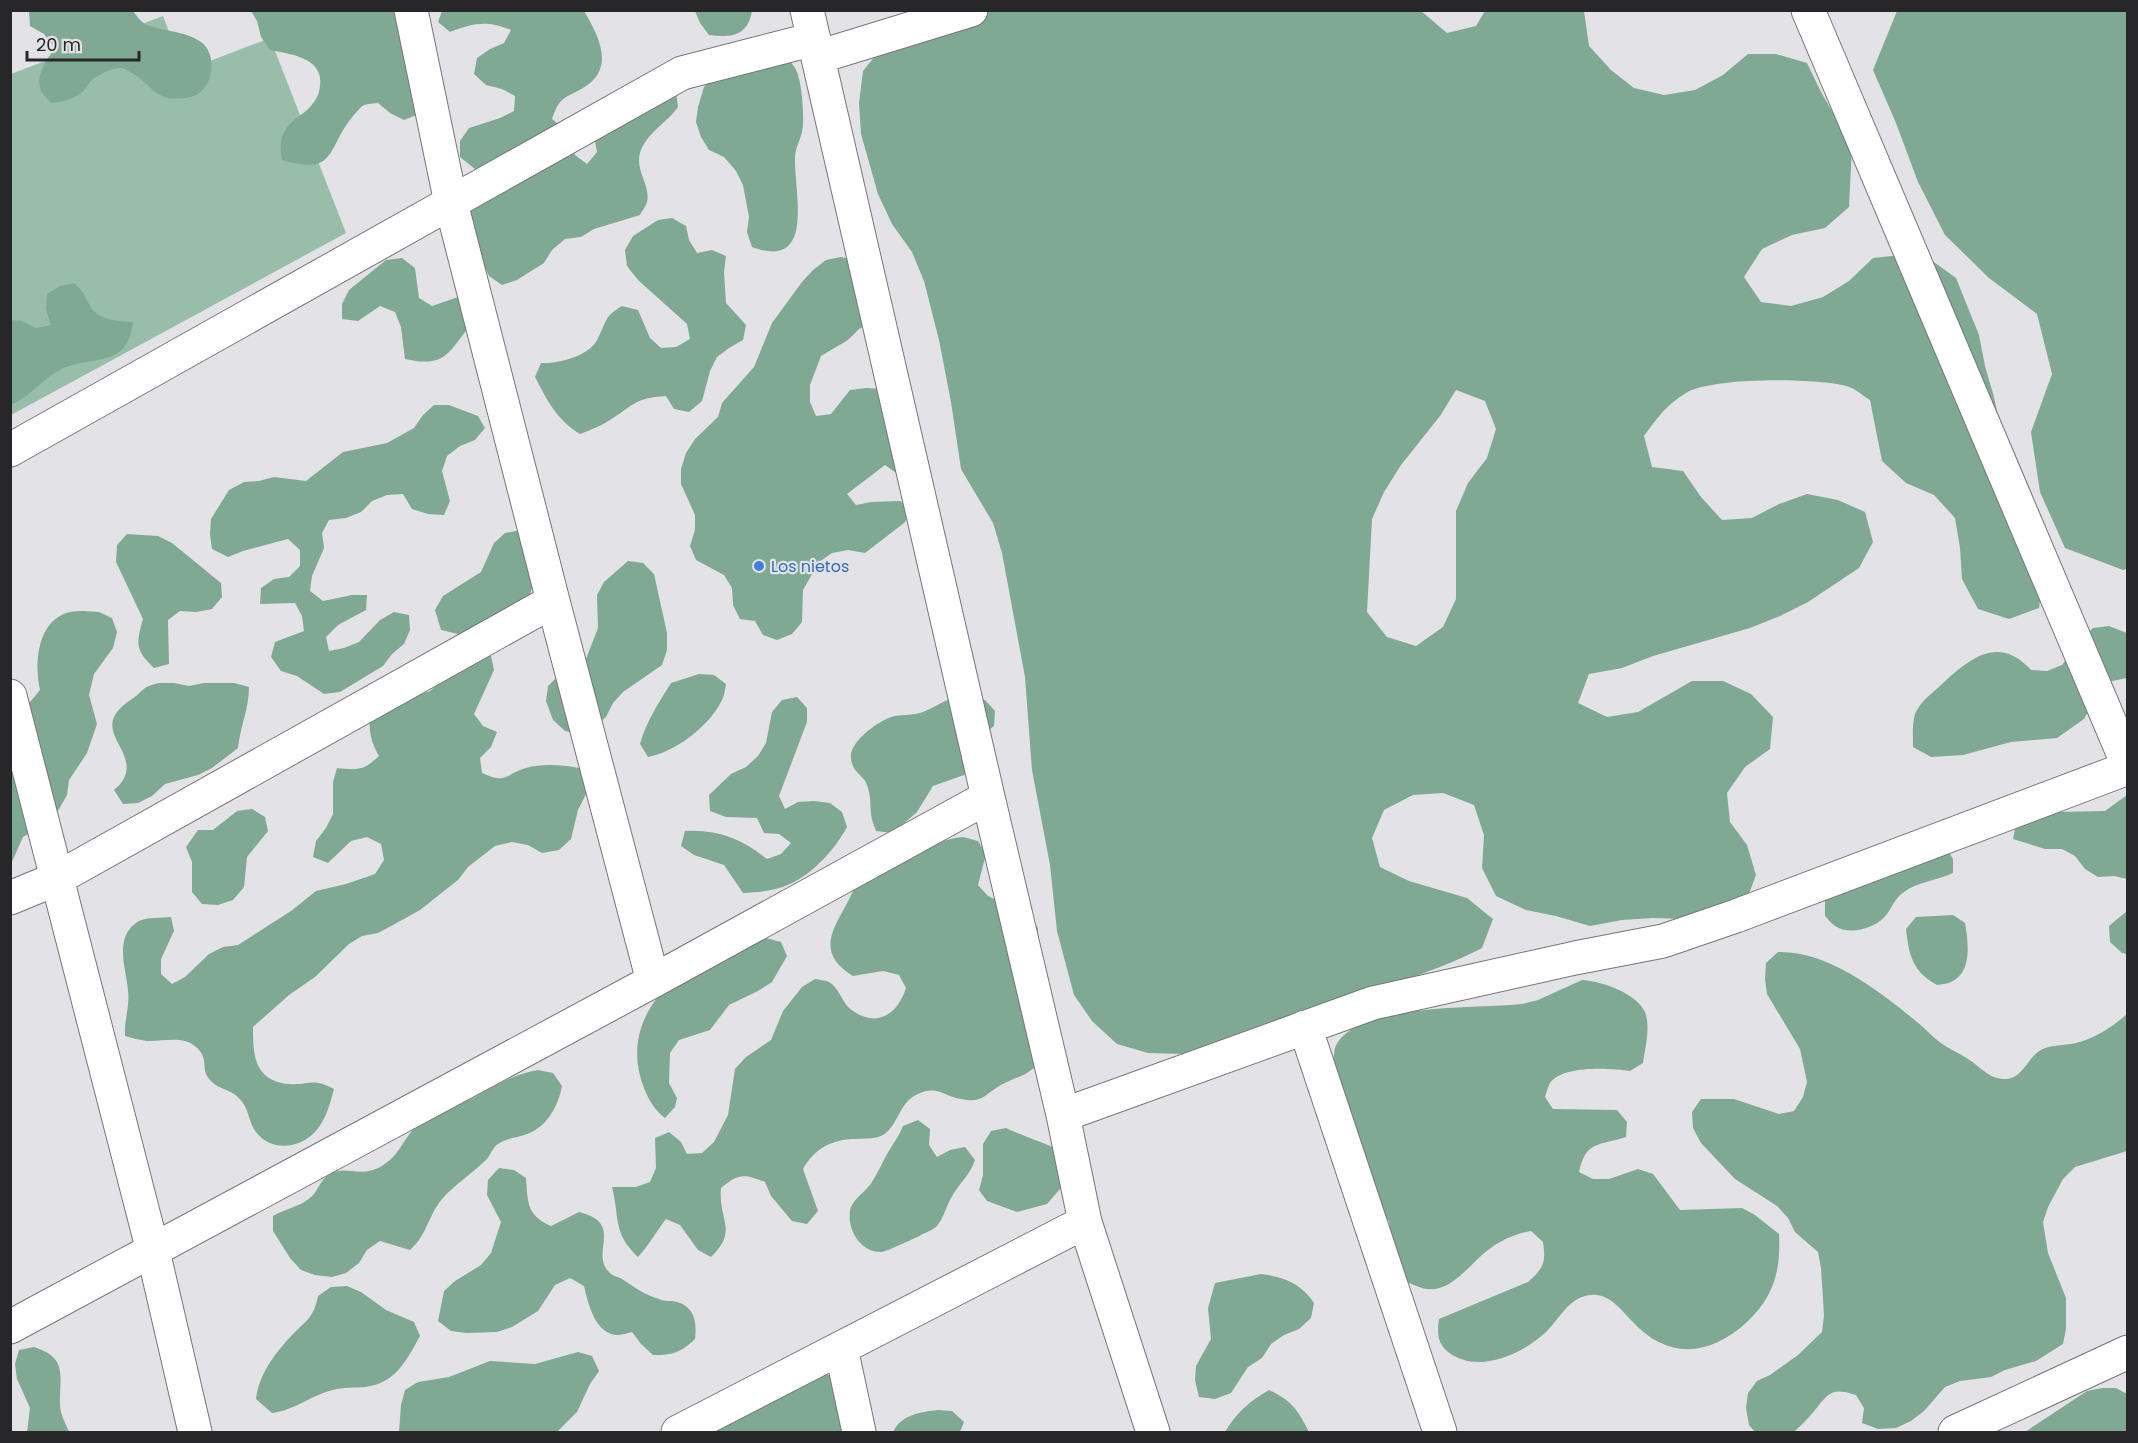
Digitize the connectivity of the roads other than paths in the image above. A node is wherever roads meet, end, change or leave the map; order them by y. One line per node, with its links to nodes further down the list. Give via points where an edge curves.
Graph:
1 (411, 10): 5 (street)
2 (971, 10): 4 (street)
3 (1808, 10): 9 (street)
4 (813, 35): 5 (street, via 682,74); 10 (street)
5 (450, 203): 6 (street); 7 (street)
6 (10, 450)
7 (553, 601): 11 (street); 13 (street)
8 (10, 696): 11 (street)
9 (2127, 766): 14 (street, via 1663,941 1373,1003)
10 (988, 797): 13 (street); 15 (street)
11 (56, 879): 12 (street); 17 (street)
12 (10, 898)
13 (653, 981): 17 (street)
14 (1305, 1027): 15 (street); 25 (street)
15 (1063, 1115): 16 (street)
16 (1085, 1222): 19 (street); 24 (street)
17 (153, 1251): 18 (street); 21 (street)
18 (10, 1327)
19 (841, 1348): 22 (street); 23 (street)
20 (2127, 1352): 26 (street)
21 (195, 1432)
22 (678, 1432)
23 (859, 1432)
24 (1153, 1432)
25 (1440, 1432)
26 (1955, 1432)

